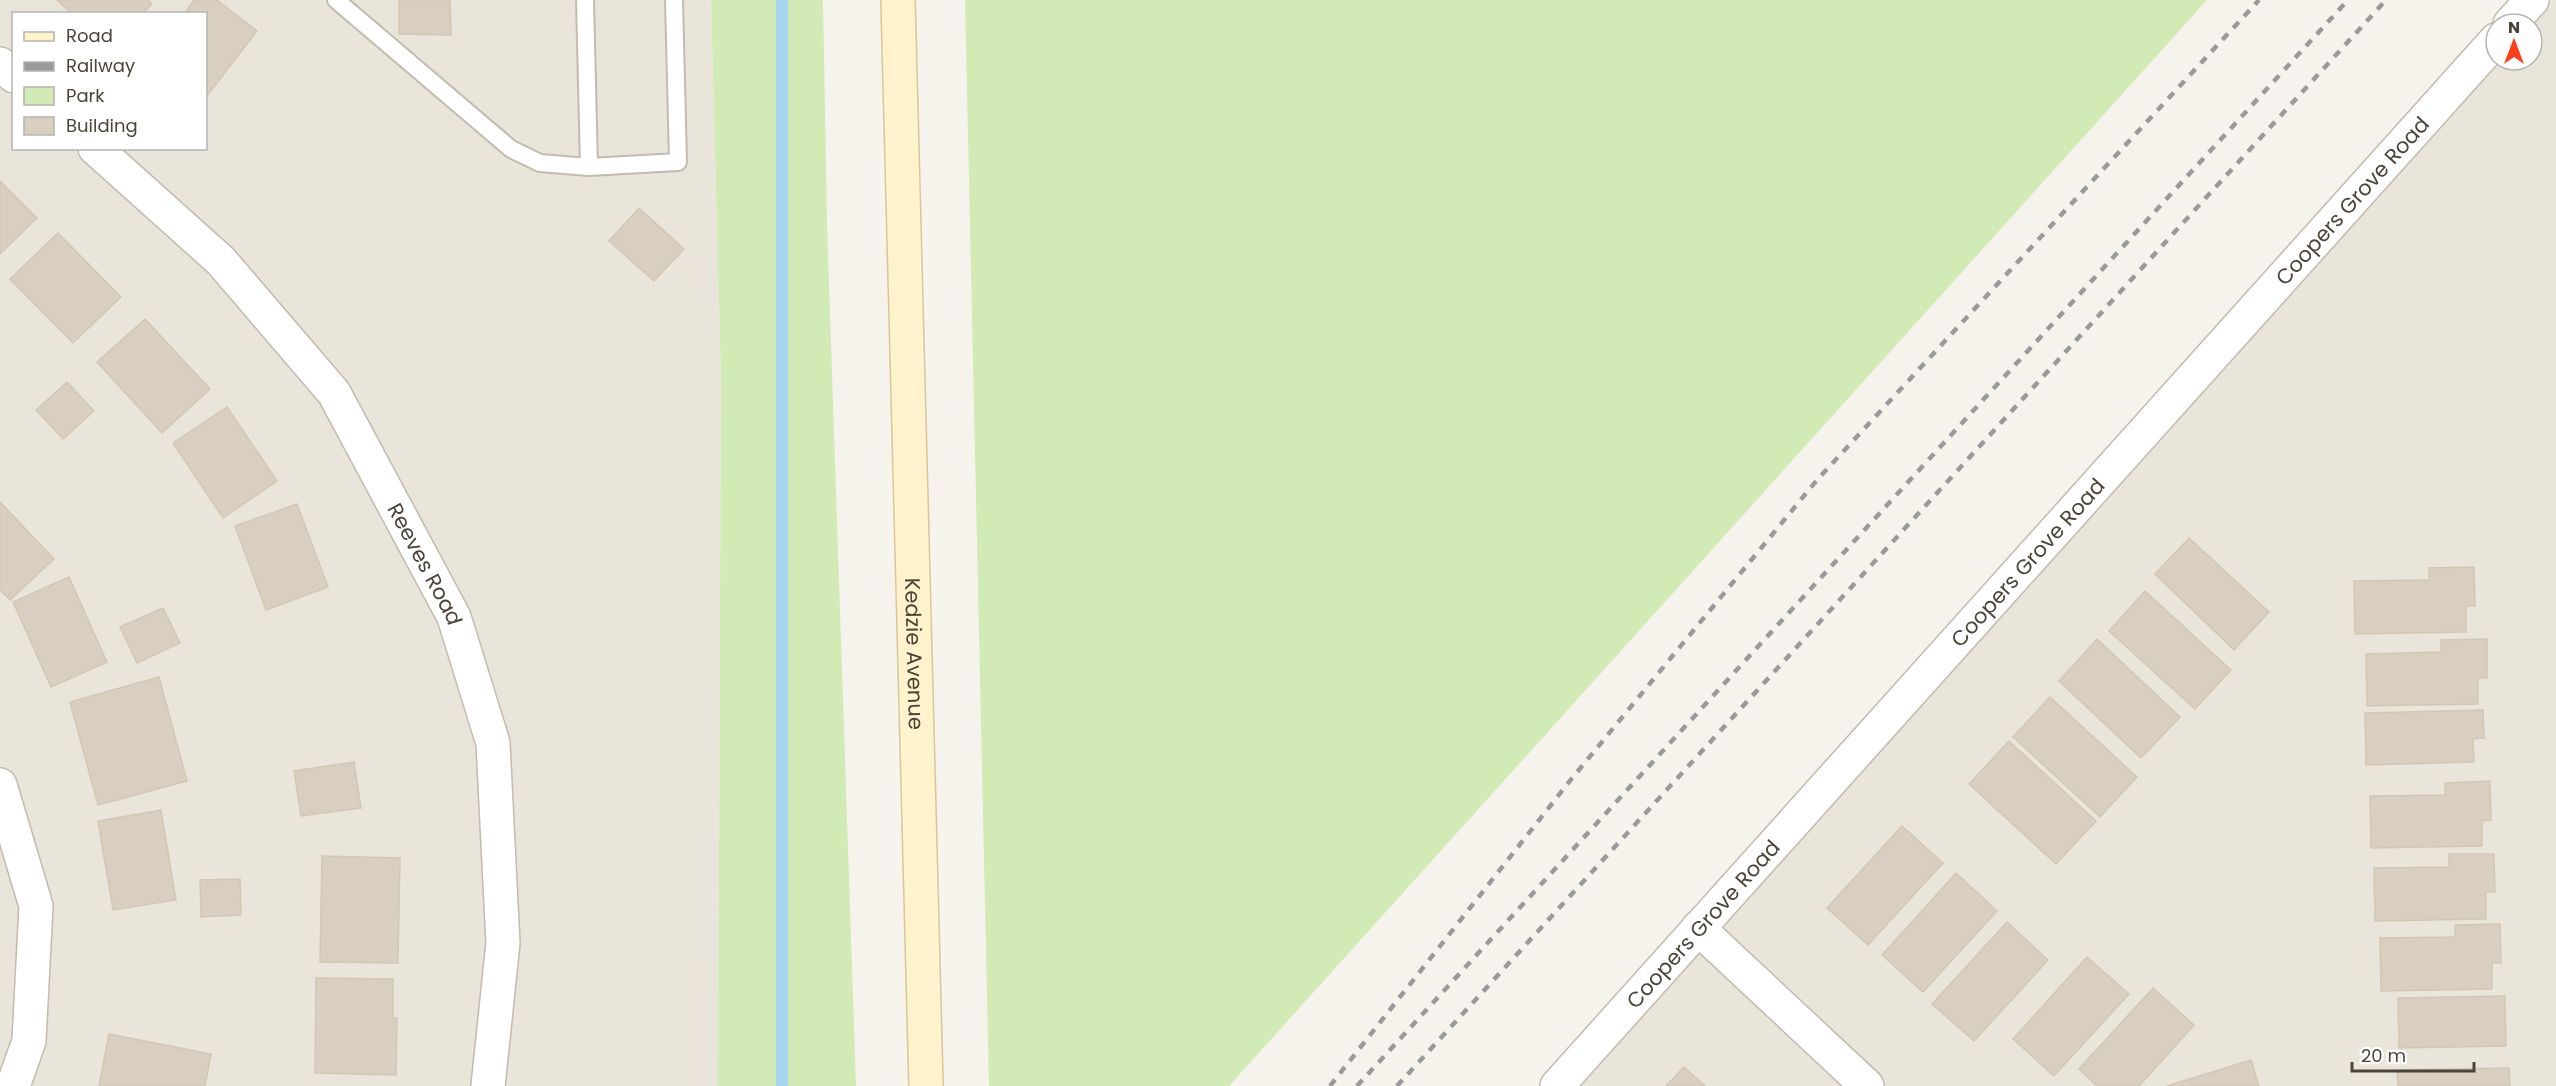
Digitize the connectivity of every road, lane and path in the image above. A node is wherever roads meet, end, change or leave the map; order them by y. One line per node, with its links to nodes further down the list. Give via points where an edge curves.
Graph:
1 (336, 0): 11 (lane, via 511,149 540,164)
2 (585, 0): 11 (lane)
3 (674, 0): 11 (lane, via 678,162)
4 (898, 0): 16 (main road, Kedzie Avenue)
5 (2532, 0): 6 (street)
6 (2521, 12)
7 (2484, 53): 13 (street, Coopers Grove Road)
8 (0, 64): 9 (street)
9 (12, 74)
10 (96, 150): 15 (street, Reeves Road, via 221,261 334,393 454,617 492,743 503,943)
11 (589, 167)
12 (0, 785): 14 (street, via 36,906 30,1041)
13 (1698, 928): 17 (street, Coopers Grove Road); 18 (street)
14 (13, 1086)
15 (488, 1086)
16 (926, 1086)
17 (1557, 1086)
18 (1867, 1086)

